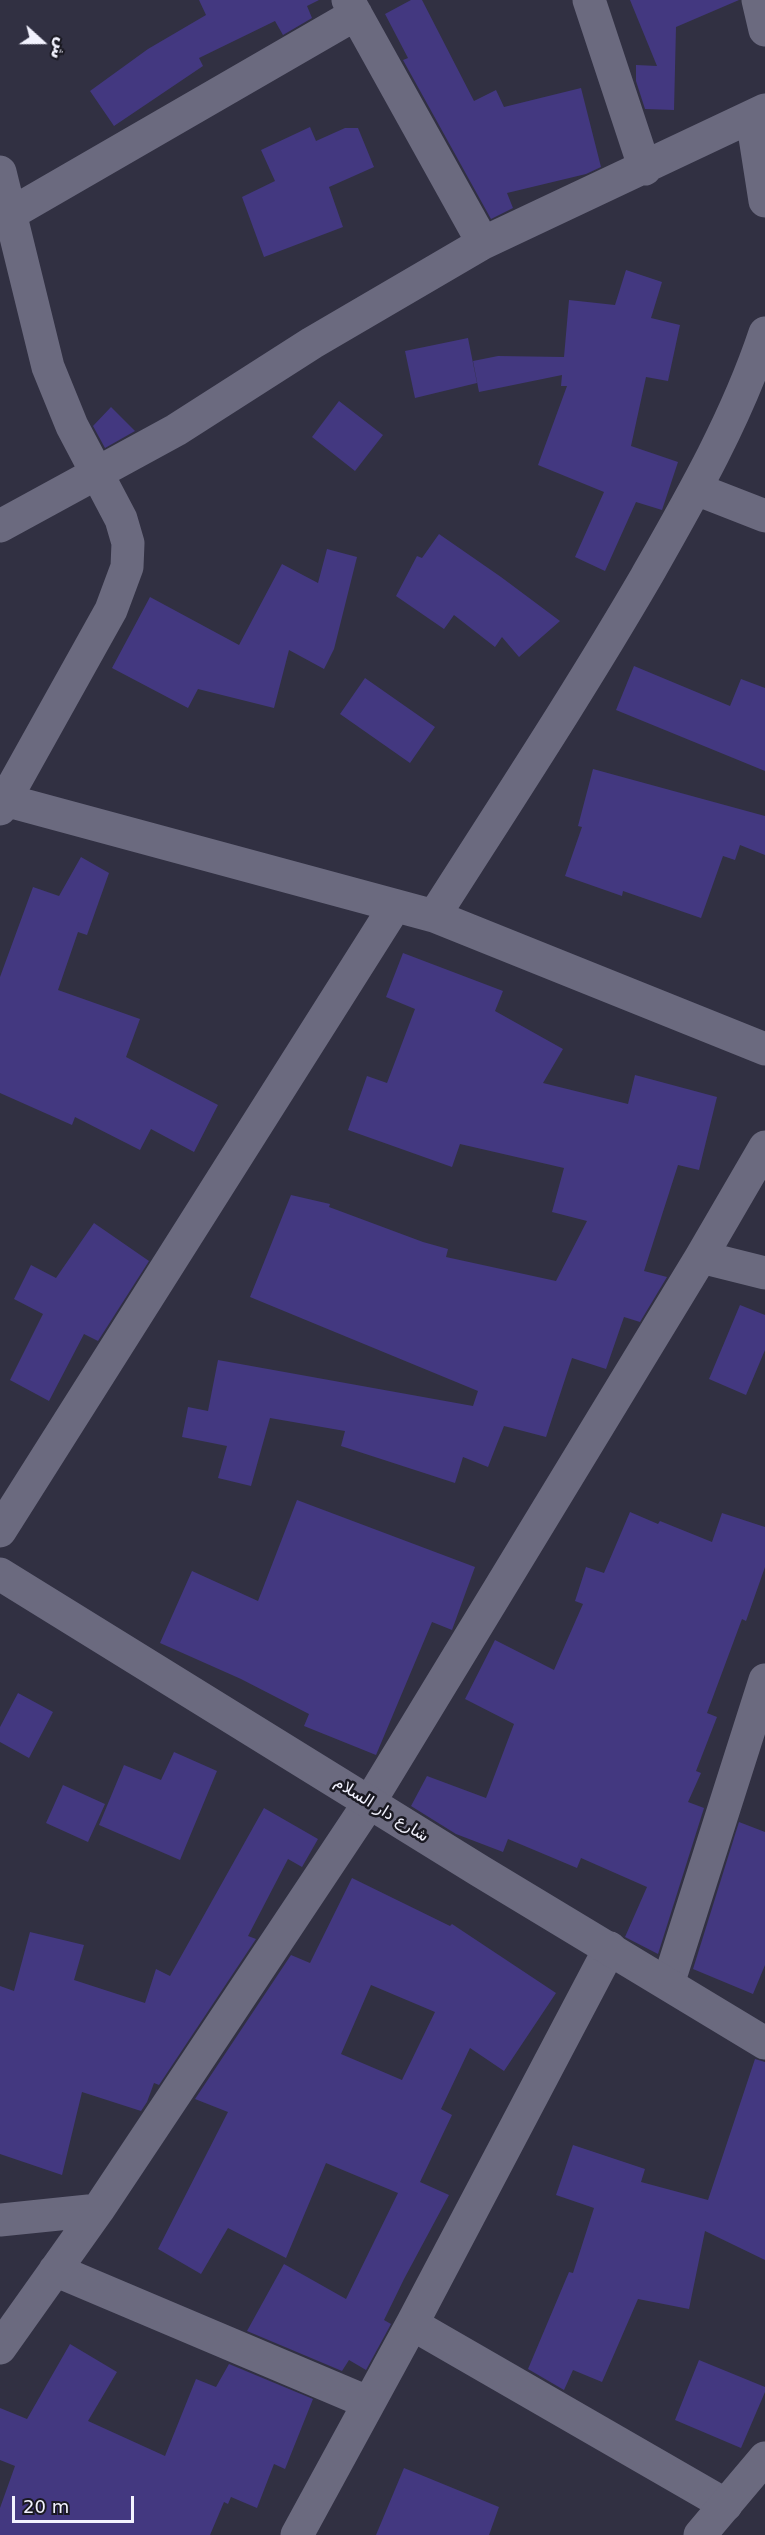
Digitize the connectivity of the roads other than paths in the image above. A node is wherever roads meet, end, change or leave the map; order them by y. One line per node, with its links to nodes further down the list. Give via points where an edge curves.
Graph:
1 (589, 0): 6 (street)
2 (758, 0): 4 (street)
3 (352, 7): 9 (street); 10 (street)
4 (765, 30)
5 (758, 114): 6 (street); 8 (street)
6 (645, 168): 10 (street)
7 (0, 172): 9 (street)
8 (765, 201)
9 (10, 214): 12 (street, via 52,376)
10 (483, 243): 12 (street, via 176,430)
11 (765, 333): 13 (street, via 737,407)
12 (96, 474): 15 (street); 16 (street, via 121,519 128,543 127,567 111,610)
13 (696, 489): 14 (street); 18 (street, via 595,664)
14 (765, 516)
15 (0, 526)
16 (3, 805): 17 (street)
17 (395, 906): 18 (street); 23 (street)
18 (434, 916): 19 (street)
19 (765, 1049)
20 (765, 1147): 21 (street)
21 (701, 1257): 22 (street); 26 (street)
22 (765, 1273)
23 (0, 1531)
24 (0, 1574): 26 (street, شارع دار السلام)
25 (765, 1680): 28 (street)
26 (369, 1803): 27 (street, شارع دار السلام); 30 (street)
27 (610, 1948): 28 (street, شارع دار السلام); 33 (street)
28 (668, 1984): 29 (street, شارع دار السلام)
29 (765, 2043)
30 (98, 2210): 31 (street); 32 (street)
31 (0, 2220)
32 (55, 2270): 34 (street); 35 (street)
33 (412, 2324): 35 (street); 37 (street)
34 (0, 2348)
35 (367, 2402): 38 (street)
36 (765, 2458): 37 (street)
37 (726, 2505): 39 (street)
38 (297, 2535)
39 (700, 2535)

